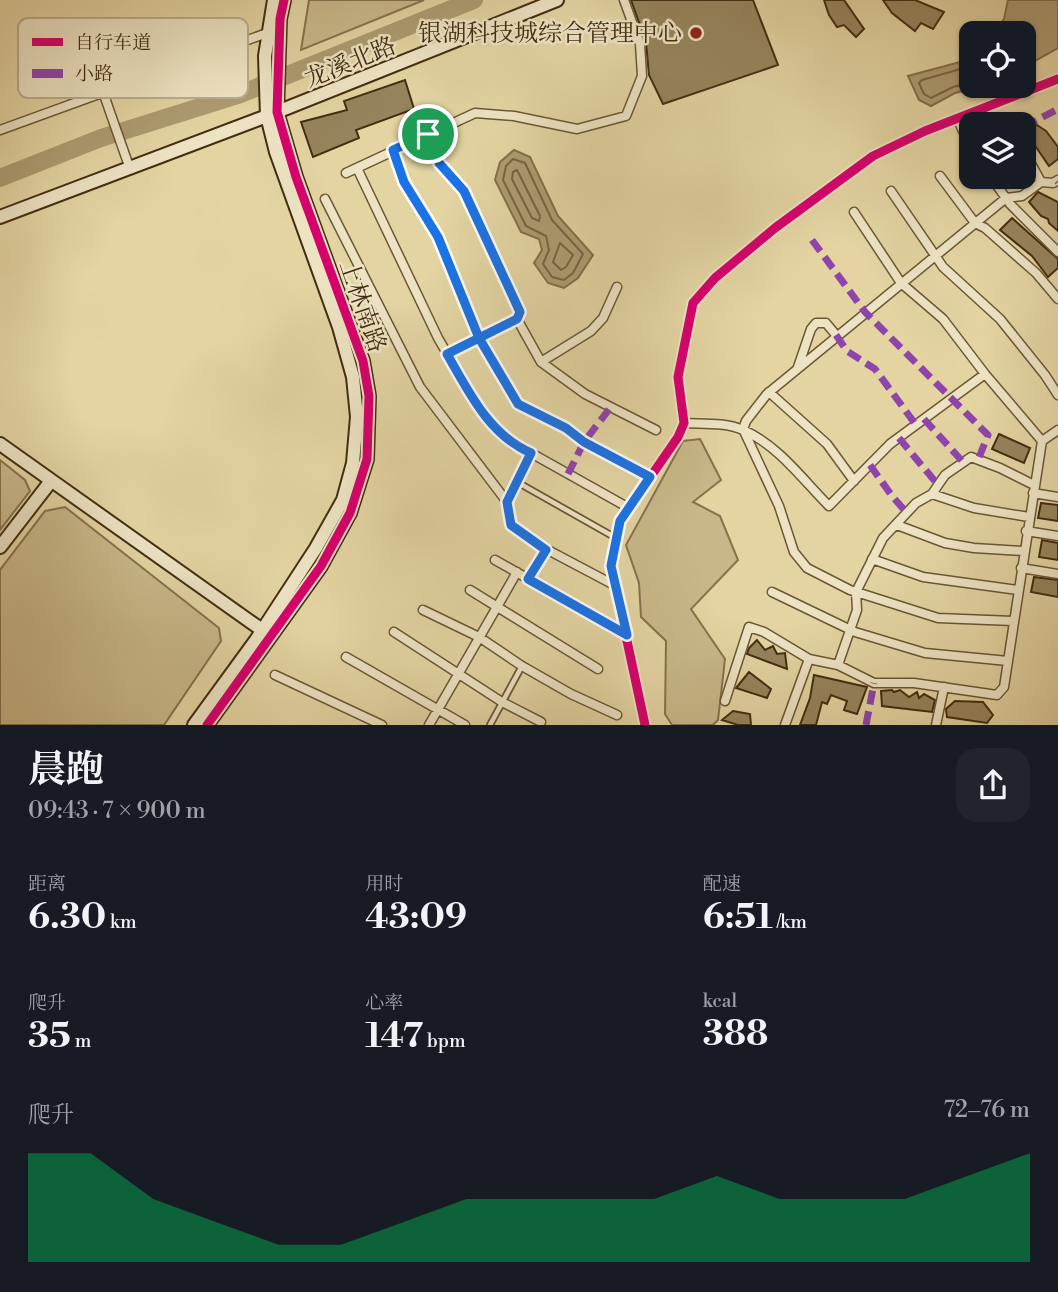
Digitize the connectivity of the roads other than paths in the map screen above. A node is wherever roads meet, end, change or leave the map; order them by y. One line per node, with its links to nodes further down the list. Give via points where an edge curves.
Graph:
1 (274, 0): 5 (street)
2 (284, 0): 8 (street)
3 (557, 0): 11 (street, 龙溪北路)
4 (624, 0): 15 (street, via 640,44 642,76 626,116 577,129 475,113)
5 (267, 33): 6 (street); 8 (street)
6 (248, 40)
7 (1058, 79): 12 (street)
8 (271, 97): 11 (street)
9 (95, 98): 14 (street)
10 (105, 98): 18 (street)
11 (272, 114): 18 (street, 龙溪北路); 84 (street, 上林南路, via 276,152 354,377 357,416 353,463 343,500); 103 (street, 上林南路, via 363,361 369,396 367,459 350,513 321,566)
12 (957, 118): 13 (street); 45 (street, via 873,156 715,278 693,303 678,377)
13 (959, 122)
14 (0, 130)
15 (428, 134): 16 (street); 36 (street, via 439,163 470,202 520,312)
16 (393, 150): 17 (street); 38 (street, via 404,182 438,237)
17 (357, 168): 19 (street); 39 (street)
18 (130, 169): 29 (street, 龙溪北路)
19 (346, 173)
20 (1036, 173): 23 (street)
21 (940, 176): 30 (street)
22 (1058, 180): 23 (street)
23 (1041, 182): 26 (street, via 1022,196)
24 (1000, 189): 26 (street)
25 (891, 191): 32 (street)
26 (1006, 198): 30 (street); 31 (street)
27 (326, 199): 59 (street, via 420,387)
28 (854, 212): 33 (street)
29 (0, 217)
30 (975, 223): 32 (street); 35 (street, via 1035,273)
31 (1058, 252)
32 (934, 256): 33 (street); 44 (street, via 1000,319)
33 (901, 283): 37 (street); 42 (street, via 943,319)
34 (617, 287): 40 (street, via 603,318 591,331)
35 (1058, 299)
36 (517, 319): 38 (street); 40 (street)
37 (836, 335): 41 (street); 41 (street, via 826,323 816,323)
38 (479, 338): 39 (street); 52 (street, via 518,404)
39 (447, 354): 51 (street, via 480,410 513,445)
40 (541, 362): 47 (street, via 585,394)
41 (798, 368): 43 (street)
42 (985, 374): 49 (street); 54 (street, via 890,444)
43 (769, 392): 46 (street); 54 (street, via 827,444)
44 (1058, 395)
45 (684, 423): 46 (street); 52 (street)
46 (743, 429): 54 (street, via 775,450 829,506); 79 (street, via 779,506 794,552 807,568)
47 (656, 430)
48 (1058, 430): 49 (street)
49 (1042, 441): 56 (street)
50 (0, 444): 53 (street)
51 (531, 453): 55 (lane); 60 (street)
52 (650, 477): 60 (street)
53 (51, 481): 66 (street); 84 (street)
54 (854, 481)
55 (517, 482): 59 (lane); 65 (lane)
56 (1033, 489): 57 (street, via 1000,468 971,457 945,475); 58 (street); 61 (street)
57 (932, 494): 61 (street, via 974,508); 62 (street, via 916,503)
58 (1058, 497)
59 (507, 502): 67 (street, via 511,525)
60 (629, 508): 65 (street, via 620,521)
61 (1029, 517): 63 (street)
62 (897, 525): 68 (street, via 955,545); 69 (street, via 883,538)
63 (1026, 531): 64 (street); 68 (street)
64 (1058, 536)
65 (617, 539): 75 (street, via 611,566)
66 (0, 547)
67 (546, 550): 74 (lane); 75 (street)
68 (1024, 551): 71 (street)
69 (872, 559): 77 (street, via 923,577); 79 (street)
70 (495, 560): 72 (street)
71 (1021, 568): 73 (street); 77 (street)
72 (517, 572): 74 (street); 80 (street)
73 (1058, 574)
74 (528, 579): 86 (street)
75 (615, 586): 86 (street)
76 (470, 590): 80 (street)
77 (1018, 590): 82 (street)
78 (772, 592): 83 (street)
79 (856, 592): 82 (street, via 938,618); 83 (street, via 857,610)
80 (497, 607): 87 (street); 93 (street)
81 (423, 610): 87 (street)
82 (1013, 621): 90 (street)
83 (849, 629): 90 (street, via 925,653); 91 (street)
84 (262, 630): 102 (street, 上林南路)
85 (394, 632): 94 (street)
86 (627, 635): 108 (street)
87 (480, 638): 92 (street); 94 (street)
88 (346, 657): 99 (street)
89 (809, 659): 91 (street); 98 (street, via 749,627); 109 (street)
90 (1007, 661): 96 (street, via 1004,687 997,695)
91 (838, 665): 96 (street, via 874,683)
92 (522, 666): 97 (lane); 100 (street)
93 (598, 669)
94 (459, 673): 97 (street); 99 (street)
95 (275, 675): 104 (street)
96 (944, 687): 110 (street)
97 (502, 702): 101 (street); 107 (lane)
98 (725, 702)
99 (438, 710): 105 (street); 106 (street)
100 (617, 715)
101 (541, 722)
102 (194, 725)
103 (207, 725)
104 (383, 725)
105 (429, 725)
106 (465, 725)
107 (490, 725)
108 (645, 725)
109 (785, 725)
110 (936, 725)

